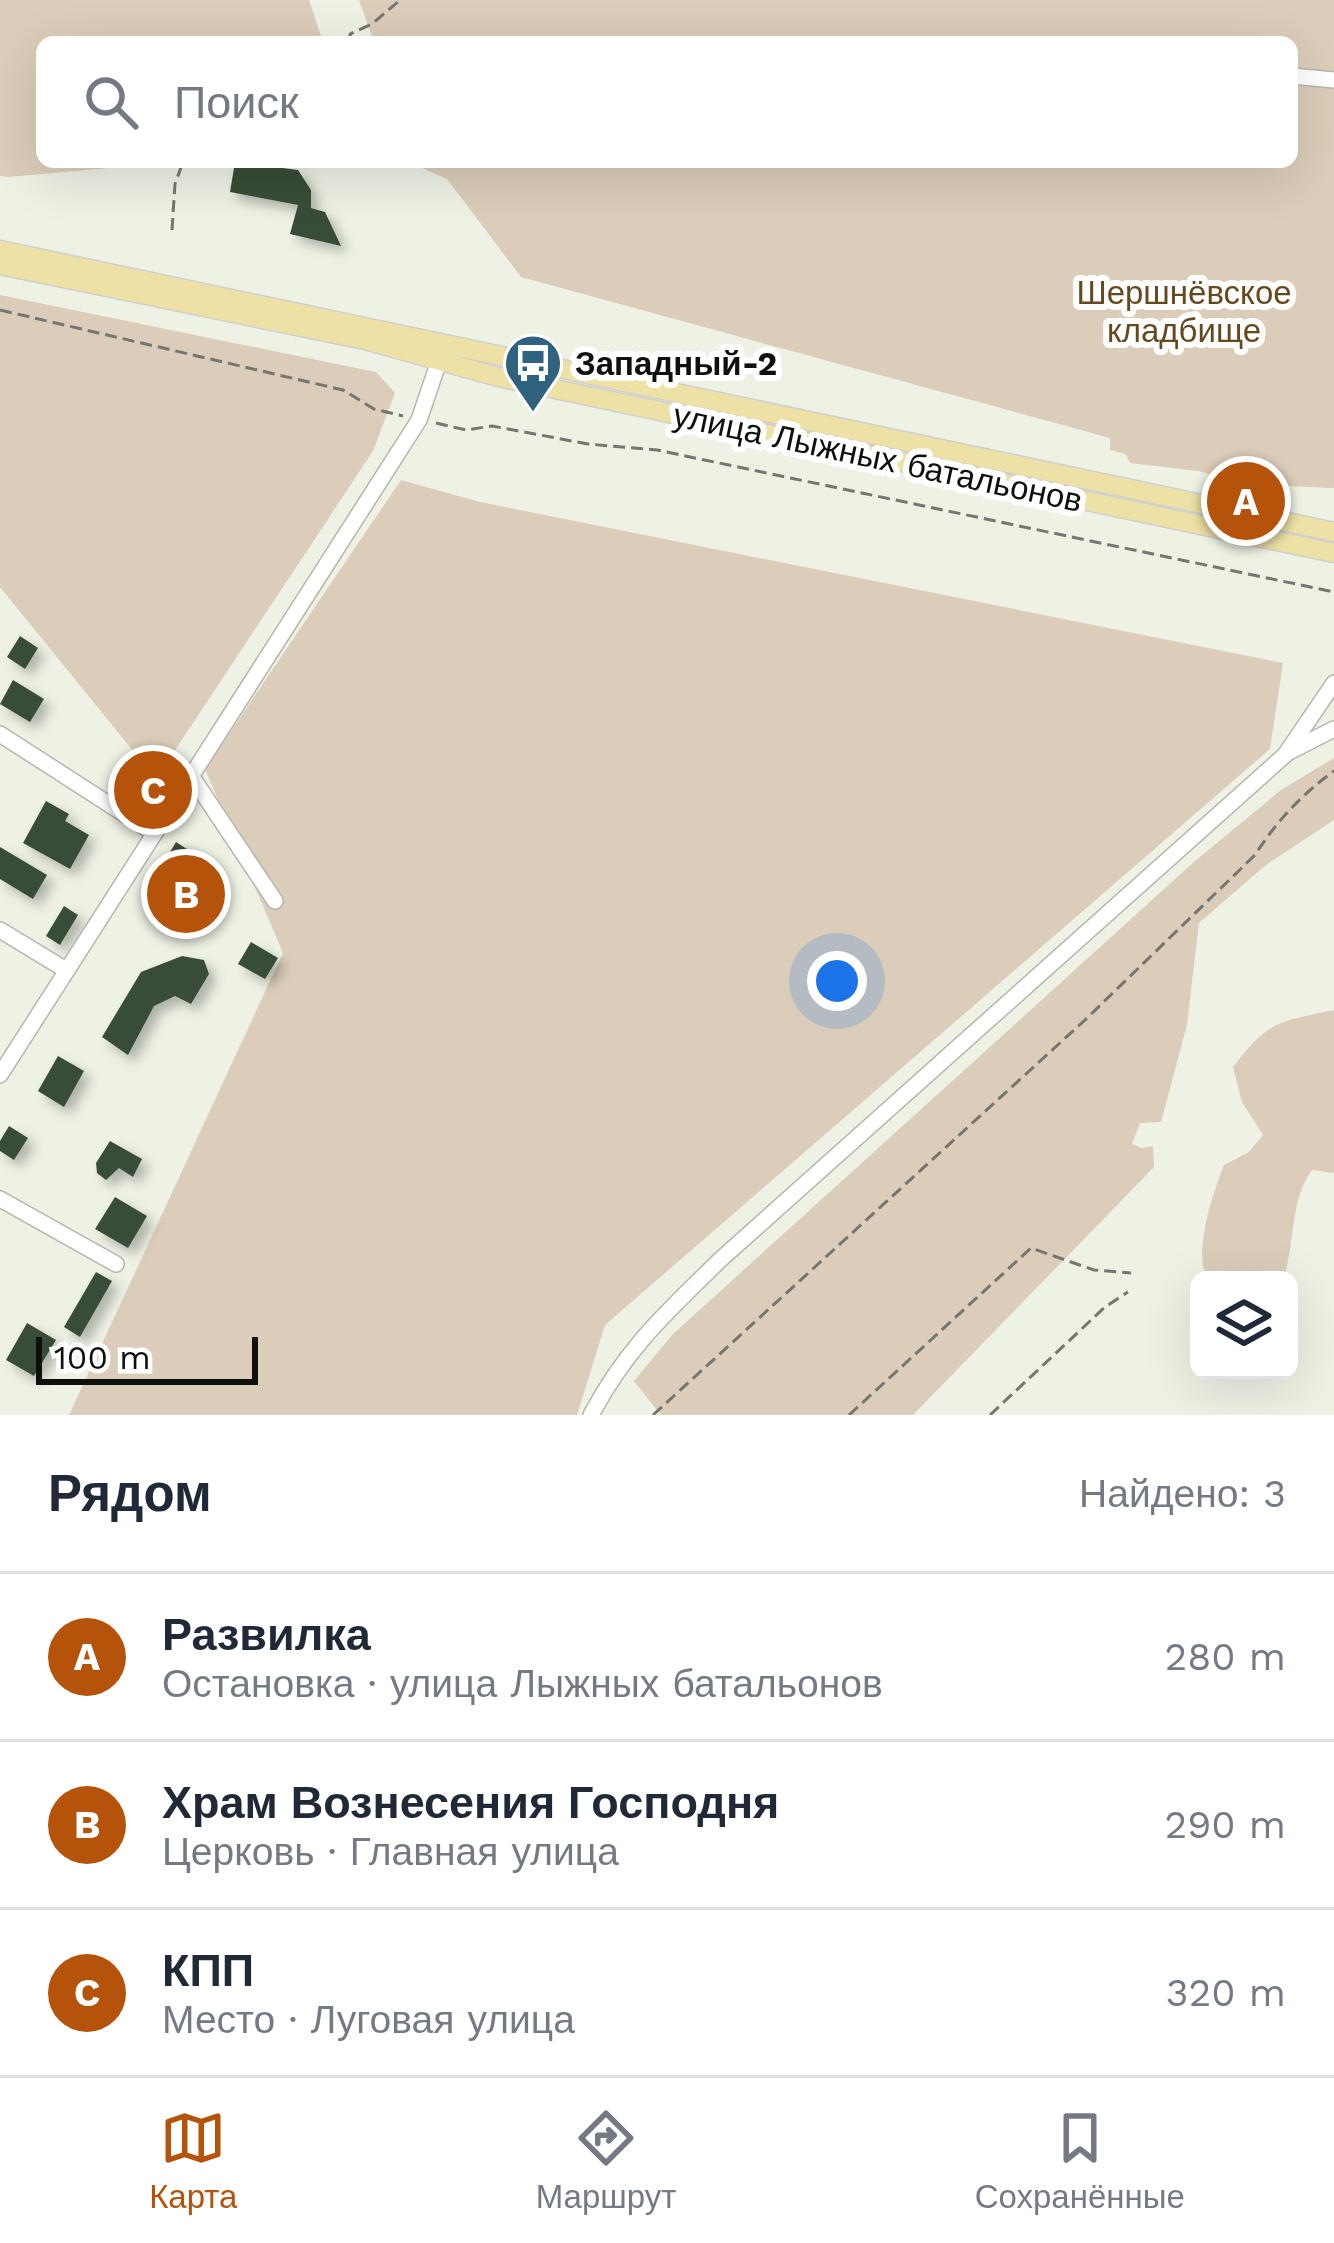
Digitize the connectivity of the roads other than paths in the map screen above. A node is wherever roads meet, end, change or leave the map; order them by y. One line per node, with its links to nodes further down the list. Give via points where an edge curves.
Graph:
1 (1298, 77): 2 (street)
2 (1334, 80)
3 (0, 250): 5 (main road, улица Лыжных батальонов)
4 (0, 265): 5 (main road, улица Лыжных батальонов)
5 (442, 352): 6 (main road, улица Лыжных батальонов); 7 (main road, улица Лыжных батальонов, via 498,377); 12 (street, via 419,420)
6 (1334, 532)
7 (1334, 553)
8 (1334, 683): 11 (street)
9 (1334, 729): 11 (street)
10 (0, 734): 13 (street)
11 (1285, 755): 20 (street, via 721,1259 619,1365)
12 (190, 774): 13 (street); 14 (street)
13 (152, 832): 16 (street)
14 (275, 901)
15 (0, 930): 16 (street)
16 (66, 970): 17 (street)
17 (0, 1075)
18 (0, 1199): 19 (street)
19 (116, 1264)
20 (591, 1415)

